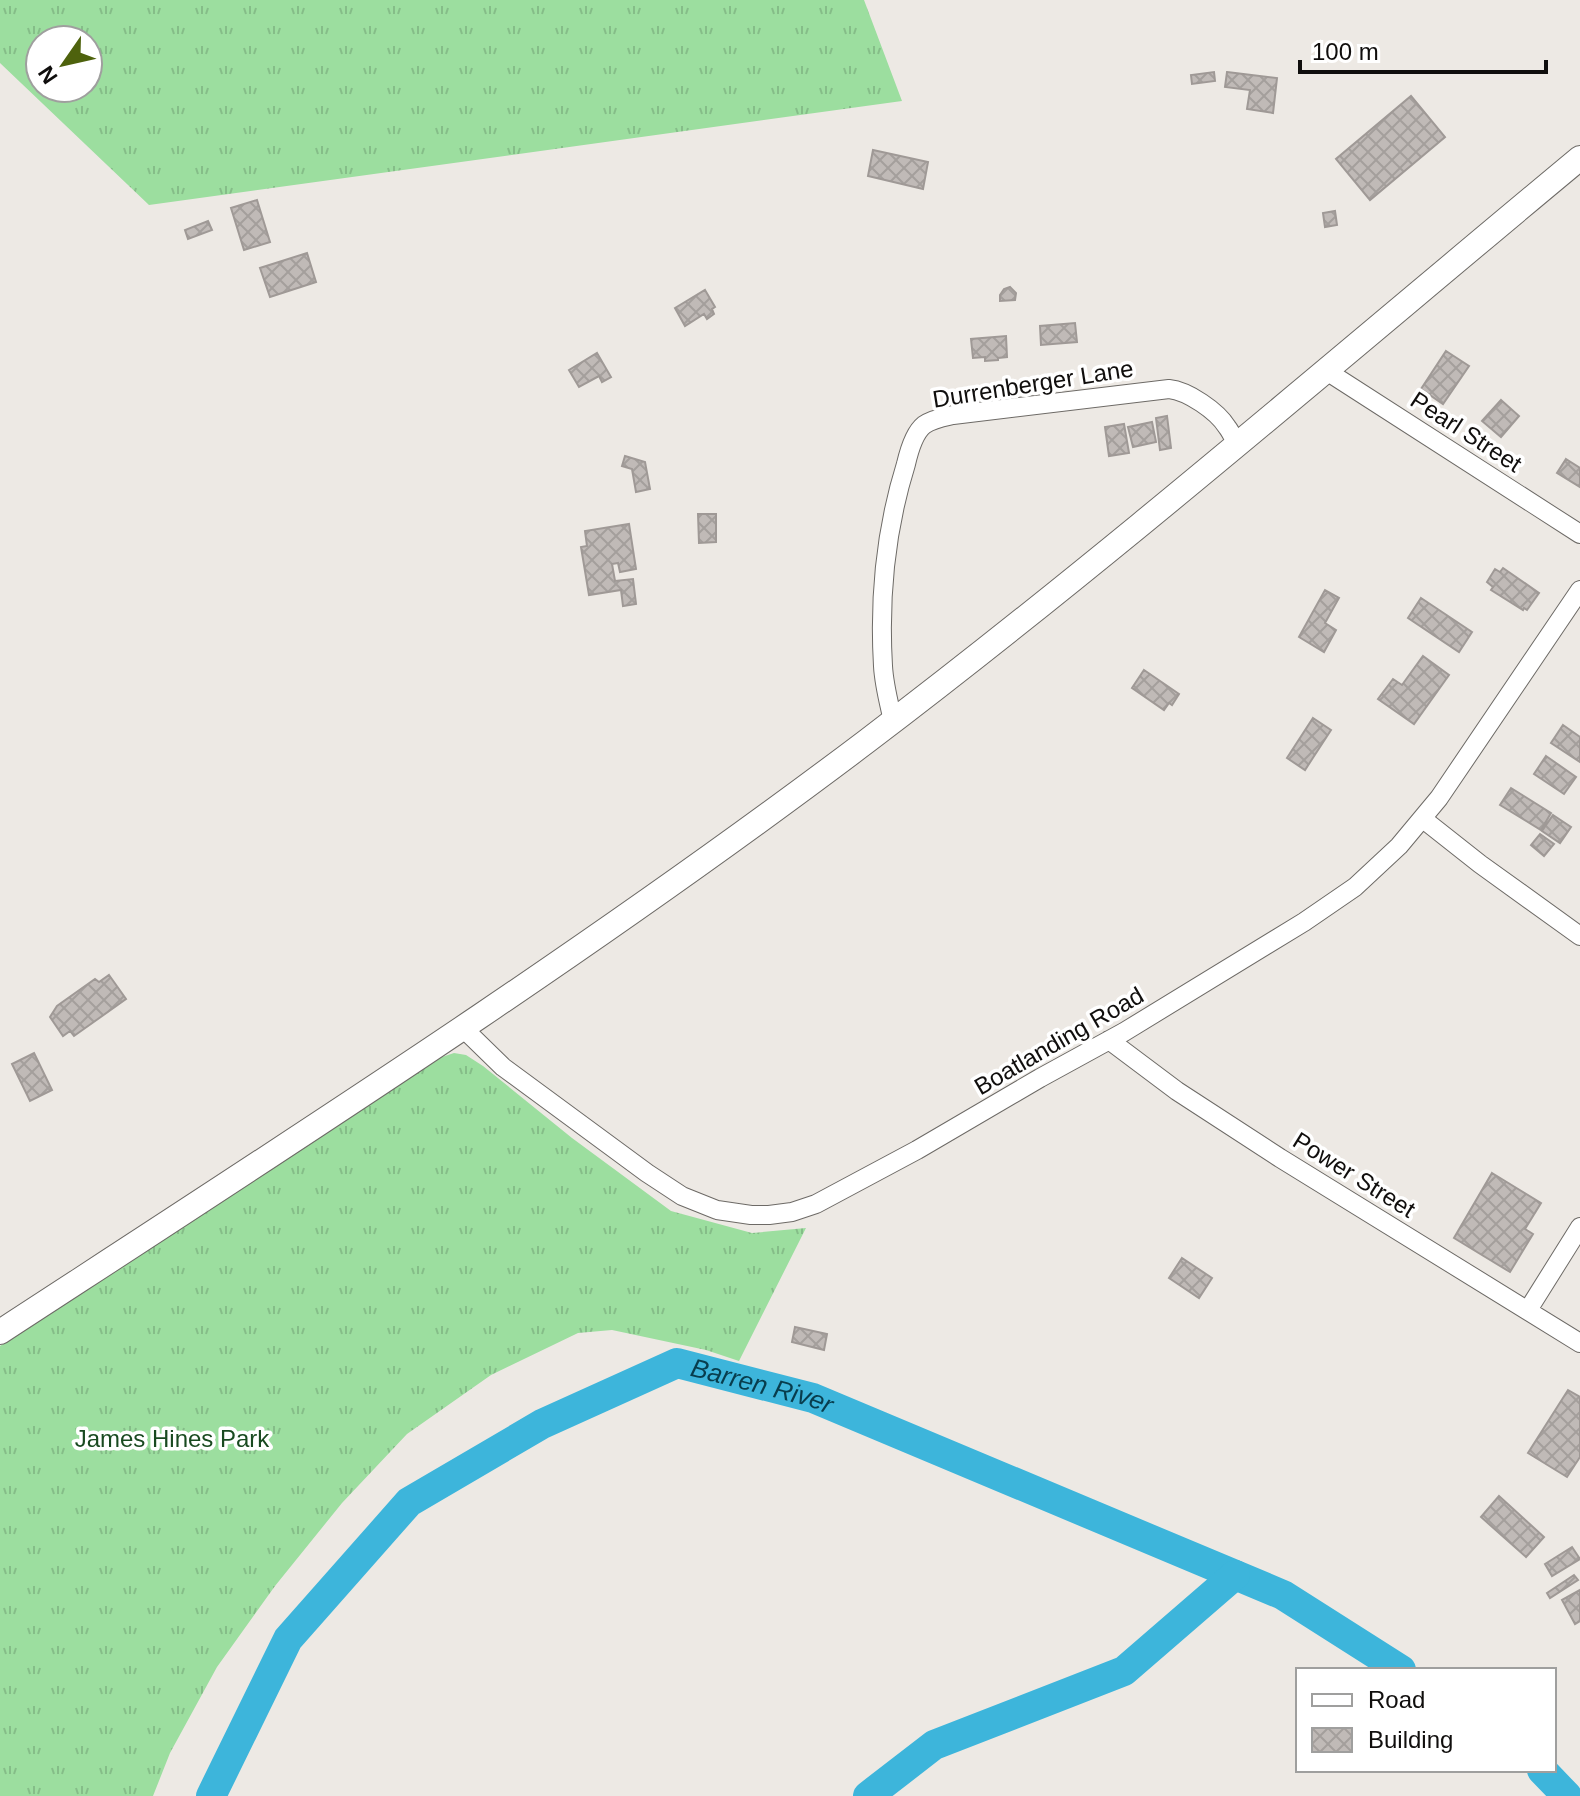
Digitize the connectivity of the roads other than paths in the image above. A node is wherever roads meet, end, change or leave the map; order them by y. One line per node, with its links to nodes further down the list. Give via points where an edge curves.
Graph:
1 (1580, 158): 2 (main road)
2 (1325, 370): 3 (main road); 4 (street, Pearl Street)
3 (1237, 445): 6 (main road); 6 (street, Durrenberger Lane, via 1226,425 1205,407 1186,393 1169,389 969,413 922,426 903,471 887,553 883,668)
4 (1580, 534)
5 (1580, 590): 7 (street, Boatlanding Road)
6 (893, 721): 9 (main road)
7 (1423, 819): 8 (street); 10 (street, Boatlanding Road, via 1378,867 1330,905)
8 (1580, 936)
9 (463, 1028): 10 (street, Boatlanding Road, via 503,1067 664,1185 717,1210 759,1215 792,1212 827,1199); 13 (main road)
10 (1109, 1040): 12 (street, Power Street, via 1280,1158)
11 (1580, 1227): 12 (street)
12 (1528, 1310): 14 (street, Power Street)
13 (0, 1332)
14 (1580, 1343)

